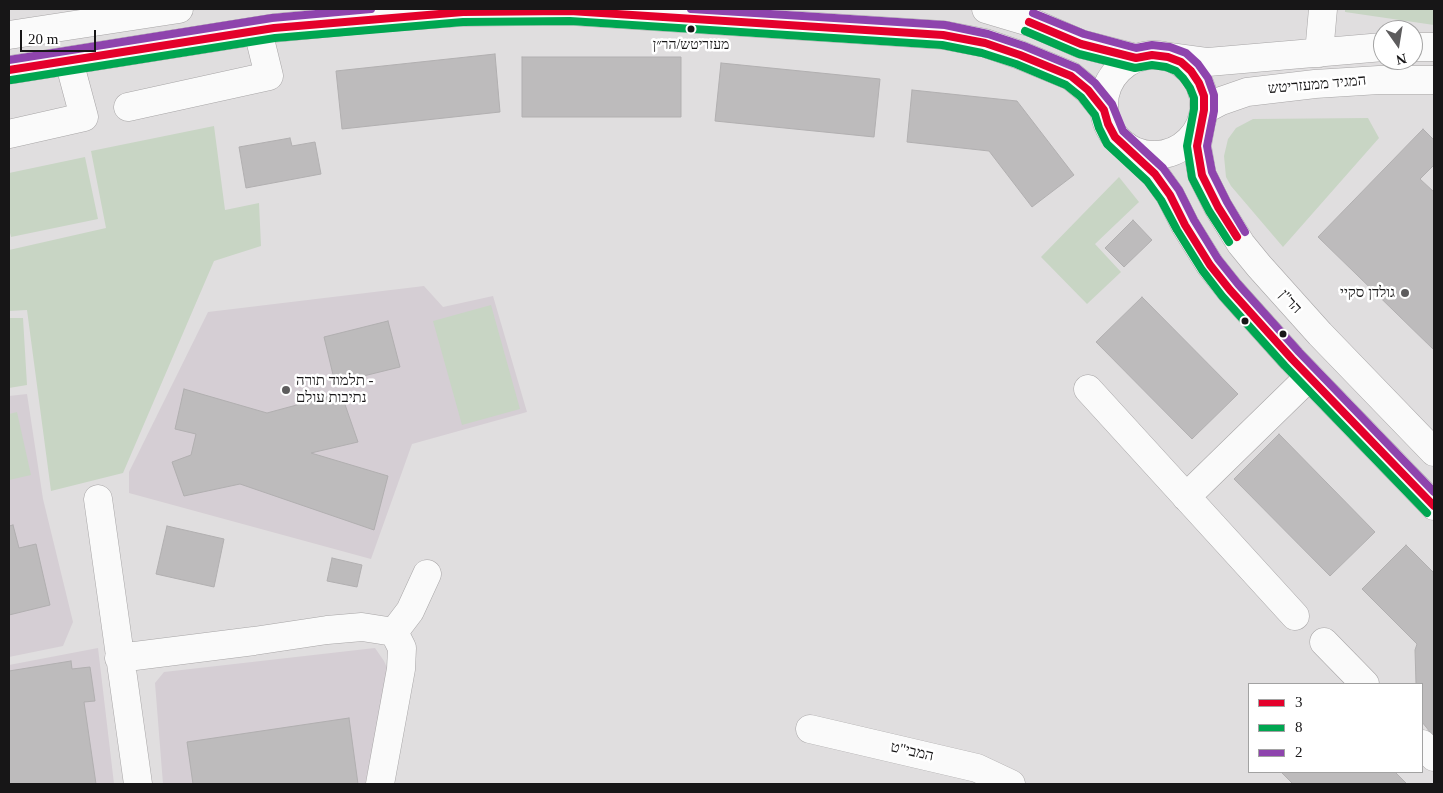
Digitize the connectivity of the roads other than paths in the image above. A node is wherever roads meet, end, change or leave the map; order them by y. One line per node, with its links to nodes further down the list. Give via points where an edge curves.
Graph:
1 (179, 9): 5 (street)
2 (986, 9): 9 (street, via 1032,23 1081,44)
3 (1322, 9): 7 (street)
4 (258, 31): 10 (street); 13 (street, via 269,76); 14 (street, via 463,12 570,10 943,35 985,43 1070,76 1088,90)
5 (9, 36)
6 (1373, 48): 7 (street, המגיד ממעזריטש)
7 (1319, 53): 8 (street, המגיד ממעזריטש, via 1208,62)
8 (1168, 57): 9 (street); 15 (street, via 1192,71 1199,83 1204,96)
9 (1136, 58): 14 (street, via 1122,66 1111,79 1105,94)
10 (69, 61): 11 (street); 16 (street, via 84,117)
11 (9, 70)
12 (1434, 80): 15 (street, המגיד ממעזריטש, via 1315,84 1247,92 1221,101)
13 (128, 107)
14 (1104, 110): 17 (street, via 1108,124)
15 (1202, 116): 17 (street, via 1193,136 1169,152 1154,154); 20 (street, הר"ן, via 1197,146 1202,175 1241,244 1320,334)
16 (9, 134)
17 (1126, 146): 18 (street, via 1156,174 1210,265)
18 (1310, 377): 21 (street); 23 (street)
19 (1088, 390): 21 (street)
20 (1434, 452)
21 (1186, 497): 25 (street)
22 (98, 499): 28 (street)
23 (1434, 506)
24 (427, 574): 26 (street, via 410,611)
25 (1294, 616)
26 (394, 632): 28 (street, via 362,627 327,630); 34 (street, via 402,648 401,669)
27 (1324, 642): 29 (street)
28 (119, 658): 33 (street)
29 (1364, 683)
30 (810, 729): 35 (street, המבי"ט, via 977,768)
31 (1423, 745): 32 (street)
32 (1434, 758)
33 (138, 784)
34 (380, 784)
35 (1011, 784)

